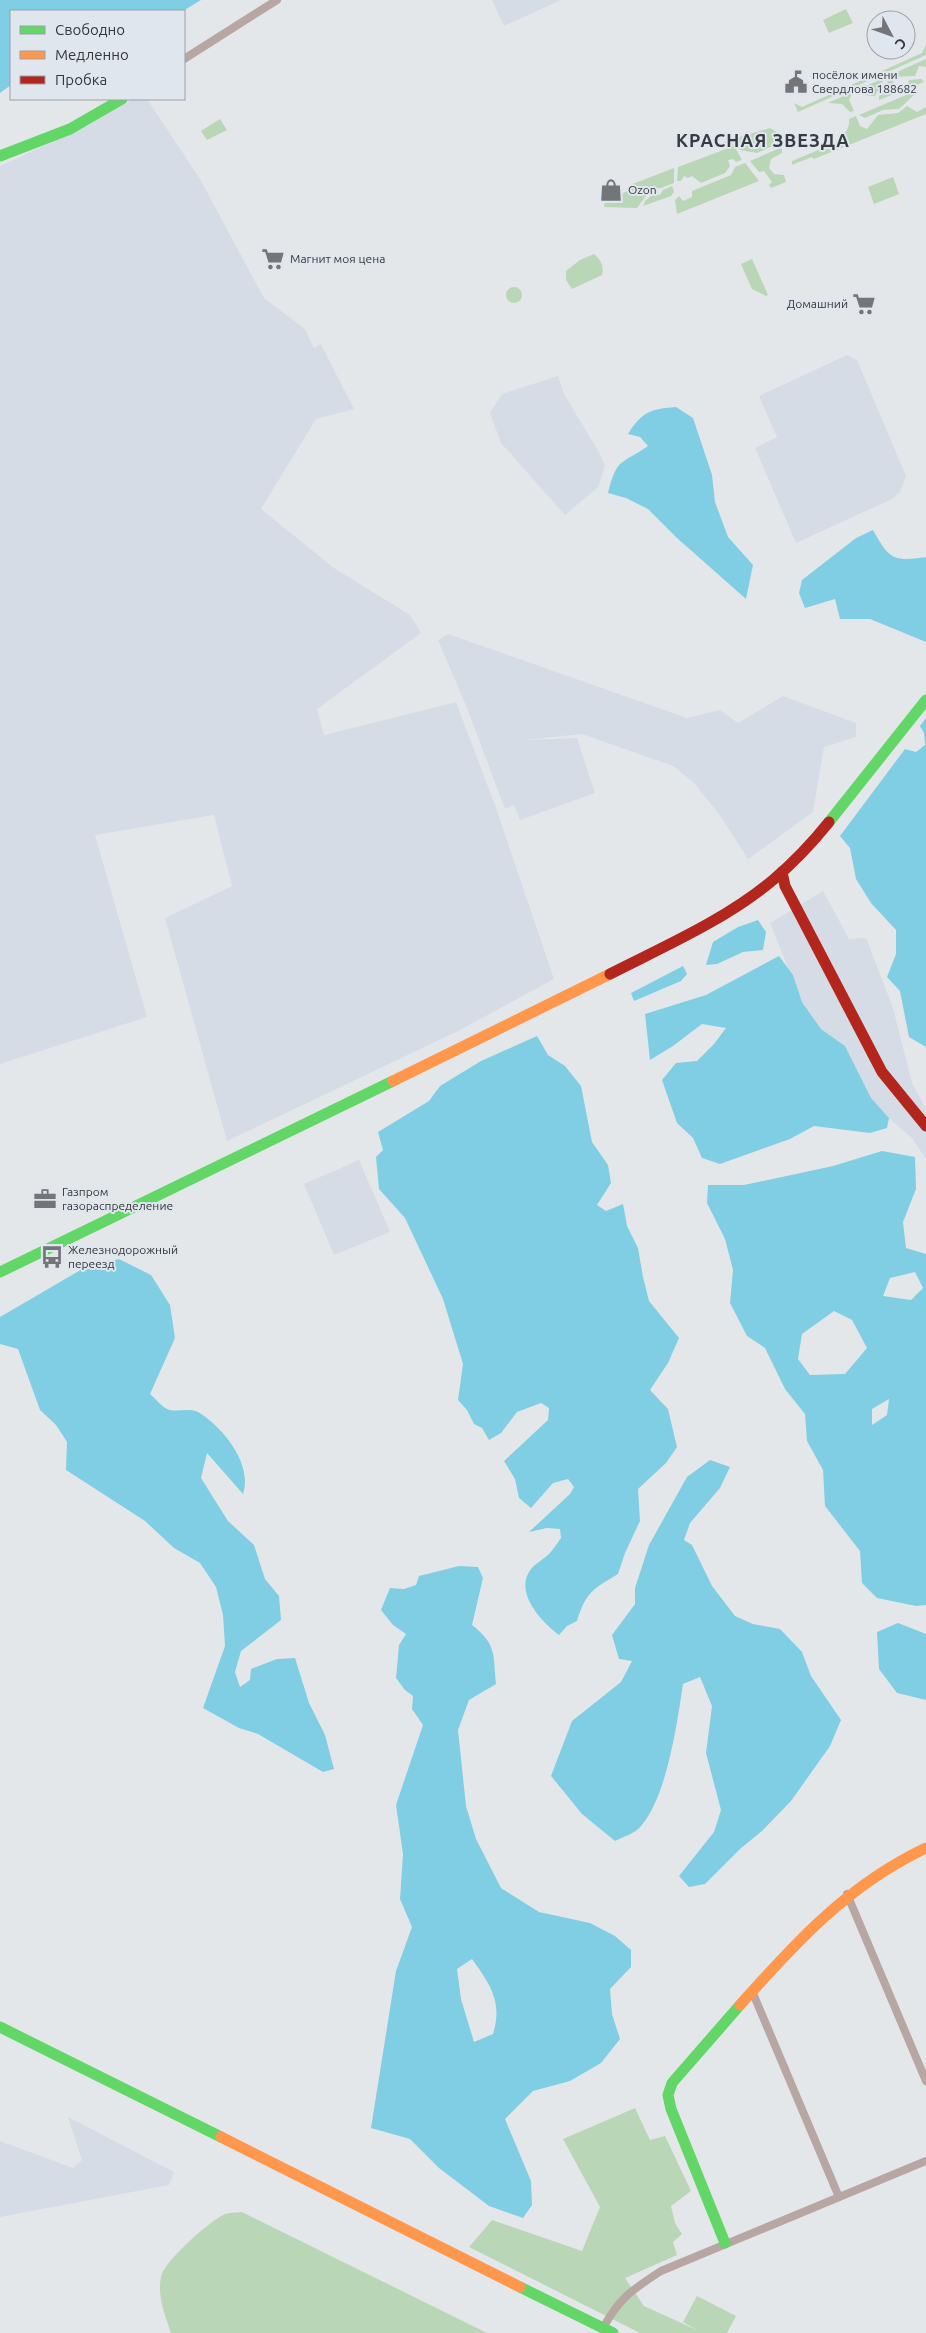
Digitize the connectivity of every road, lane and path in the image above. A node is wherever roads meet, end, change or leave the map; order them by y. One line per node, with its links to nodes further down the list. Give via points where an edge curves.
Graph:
1 (277, 0): 2 (street)
2 (185, 58)
3 (120, 100): 4 (main road, via 70,129)
4 (0, 156)
5 (926, 700): 6 (main road, via 819,834)
6 (782, 872): 7 (main road, via 785,886 882,1072); 8 (main road, via 732,908 600,980)
7 (926, 1126)
8 (0, 1272)
9 (926, 1848): 10 (main road, via 878,1873)
10 (848, 1894): 11 (main road, via 814,1923); 13 (street)
11 (752, 1991): 15 (street); 16 (main road, via 672,2083 668,2096)
12 (0, 2028): 17 (main road)
13 (926, 2081)
14 (926, 2161): 15 (street)
15 (839, 2197): 16 (street)
16 (726, 2243): 17 (street, via 661,2271 626,2294 614,2307)
17 (608, 2330)

